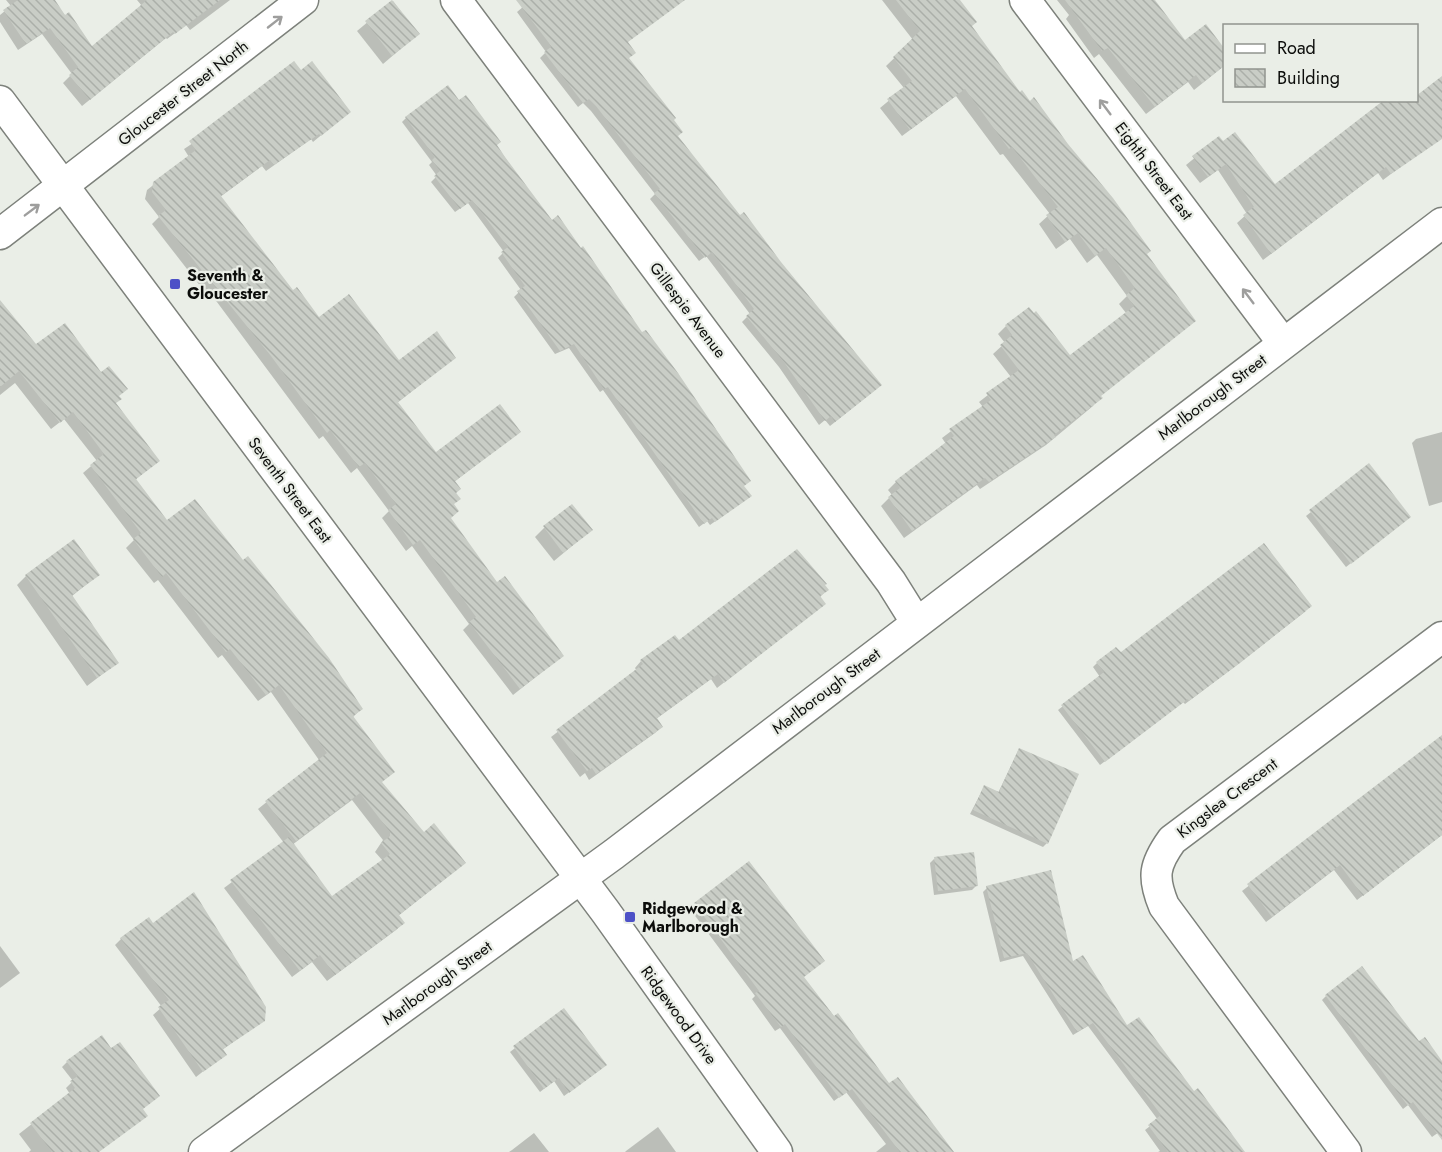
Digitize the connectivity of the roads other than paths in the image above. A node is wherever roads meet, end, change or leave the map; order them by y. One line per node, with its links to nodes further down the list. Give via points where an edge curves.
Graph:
1 (303, 0): 5 (street, Gloucester Street North, one-way to 1)
2 (456, 0): 9 (street, Gillespie Avenue, via 884,572)
3 (1025, 0): 8 (street, Eighth Street East, one-way to 3)
4 (0, 101): 5 (street, Seventh Street East)
5 (64, 187): 7 (street, Gloucester Street North, one-way to 5); 11 (street, Seventh Street East)
6 (1442, 223): 8 (street, Marlborough Street)
7 (0, 234)
8 (1283, 343): 9 (street, Marlborough Street)
9 (916, 622): 11 (street, Marlborough Street)
10 (1442, 637): 14 (street, Kingslea Crescent, via 1172,840 1158,860 1156,886 1164,906)
11 (580, 879): 12 (street, Marlborough Street); 13 (street, Ridgewood Drive)
12 (204, 1152)
13 (777, 1152)
14 (1346, 1152)

